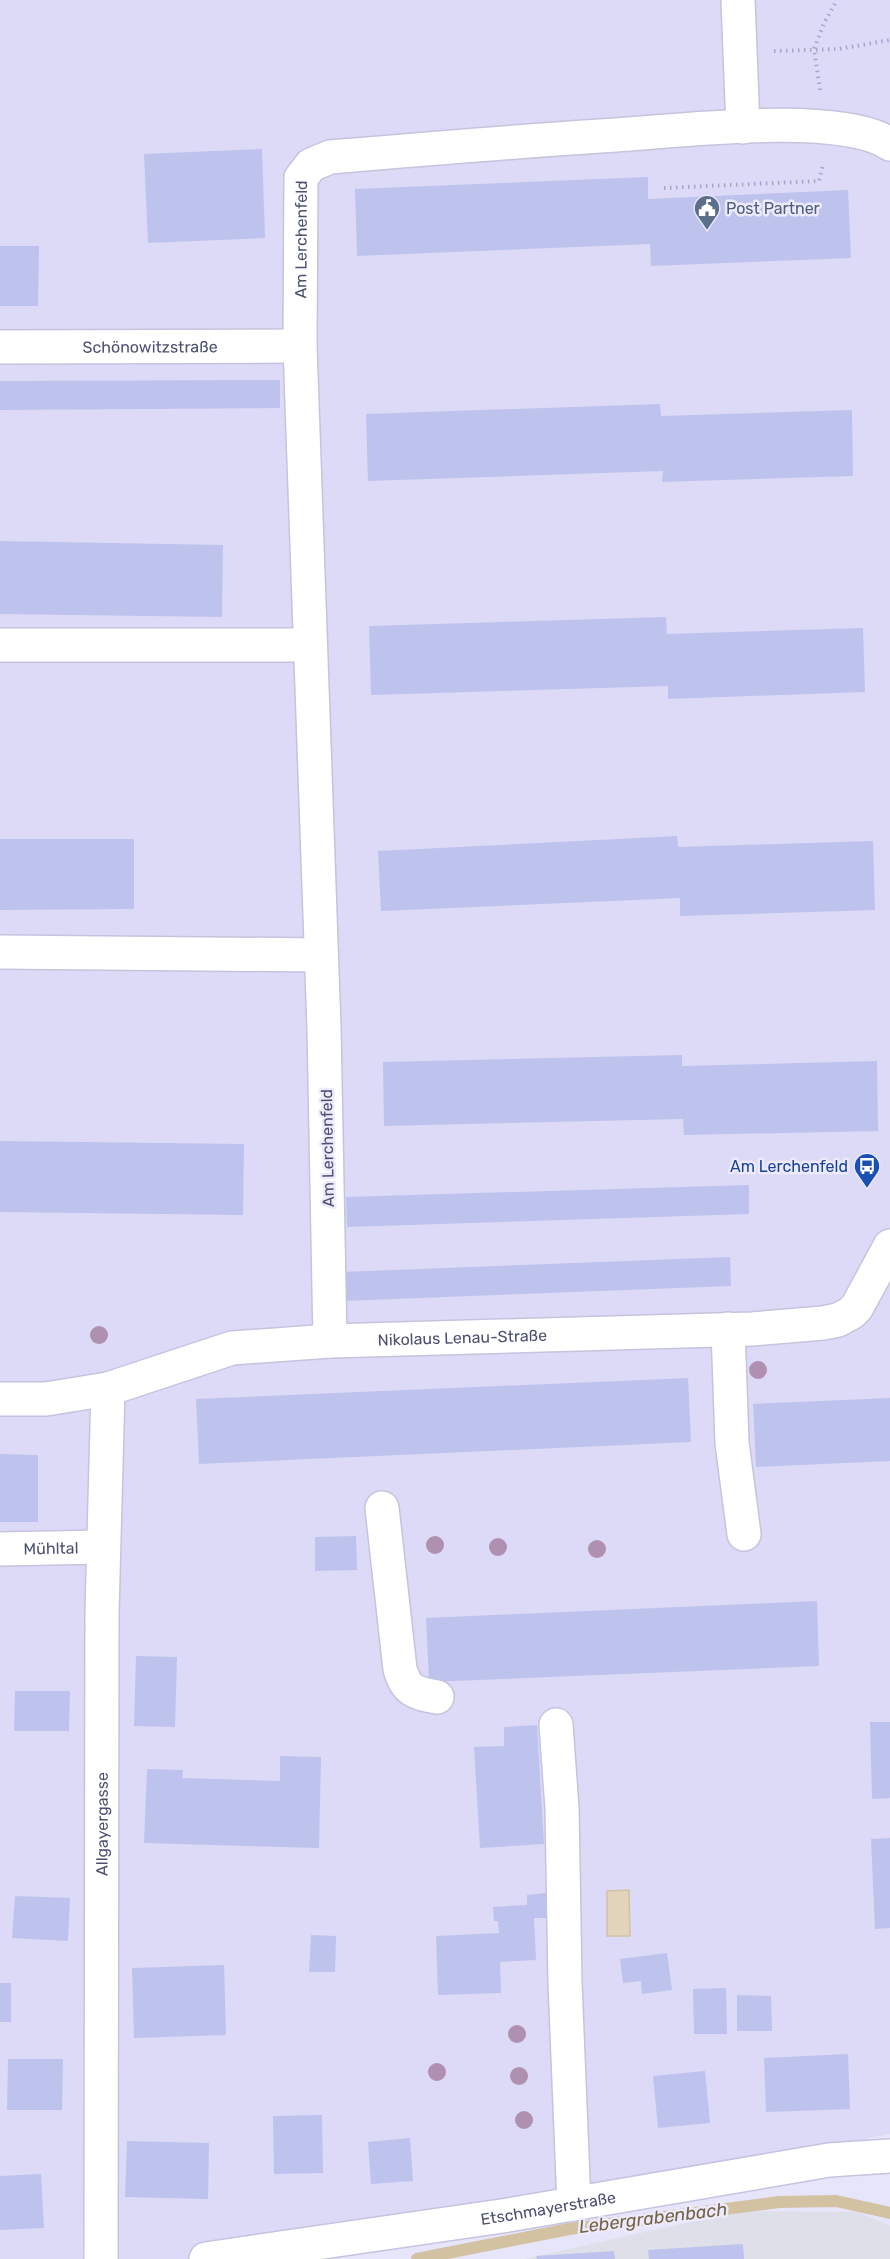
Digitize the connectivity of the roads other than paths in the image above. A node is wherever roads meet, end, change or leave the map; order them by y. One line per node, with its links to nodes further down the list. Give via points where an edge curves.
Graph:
1 (738, 0): 2 (street)
2 (743, 127): 3 (street, Am Lerchenfeld, via 825,127 871,134); 4 (street, Am Lerchenfeld, via 321,159 305,170 300,186)
3 (890, 144)
4 (300, 346): 5 (street, Schönowitzstraße); 7 (street, Am Lerchenfeld)
5 (0, 347)
6 (0, 645): 7 (street)
7 (310, 645): 9 (street, Am Lerchenfeld)
8 (0, 952): 9 (street)
9 (321, 956): 13 (street, Am Lerchenfeld)
10 (890, 1246): 11 (street, Nikolaus Lenau-Straße)
11 (880, 1292): 12 (street, Nikolaus Lenau-Straße, via 838,1320)
12 (728, 1329): 13 (street, Nikolaus Lenau-Straße); 17 (street, via 732,1443)
13 (330, 1341): 14 (street, Nikolaus Lenau-Straße, via 232,1348)
14 (108, 1389): 15 (street, Nikolaus Lenau-Straße, via 46,1399); 18 (street, Allgayergasse)
15 (0, 1399)
16 (382, 1508): 20 (street, via 403,1681 411,1690)
17 (744, 1534)
18 (102, 1547): 19 (street, Mühltal); 24 (street, Allgayergasse)
19 (0, 1549)
20 (437, 1697)
21 (556, 1725): 23 (street)
22 (890, 2156): 23 (street, Etschmayerstraße, via 830,2160)
23 (574, 2204): 25 (street, Etschmayerstraße)
24 (101, 2259)
25 (206, 2259)

